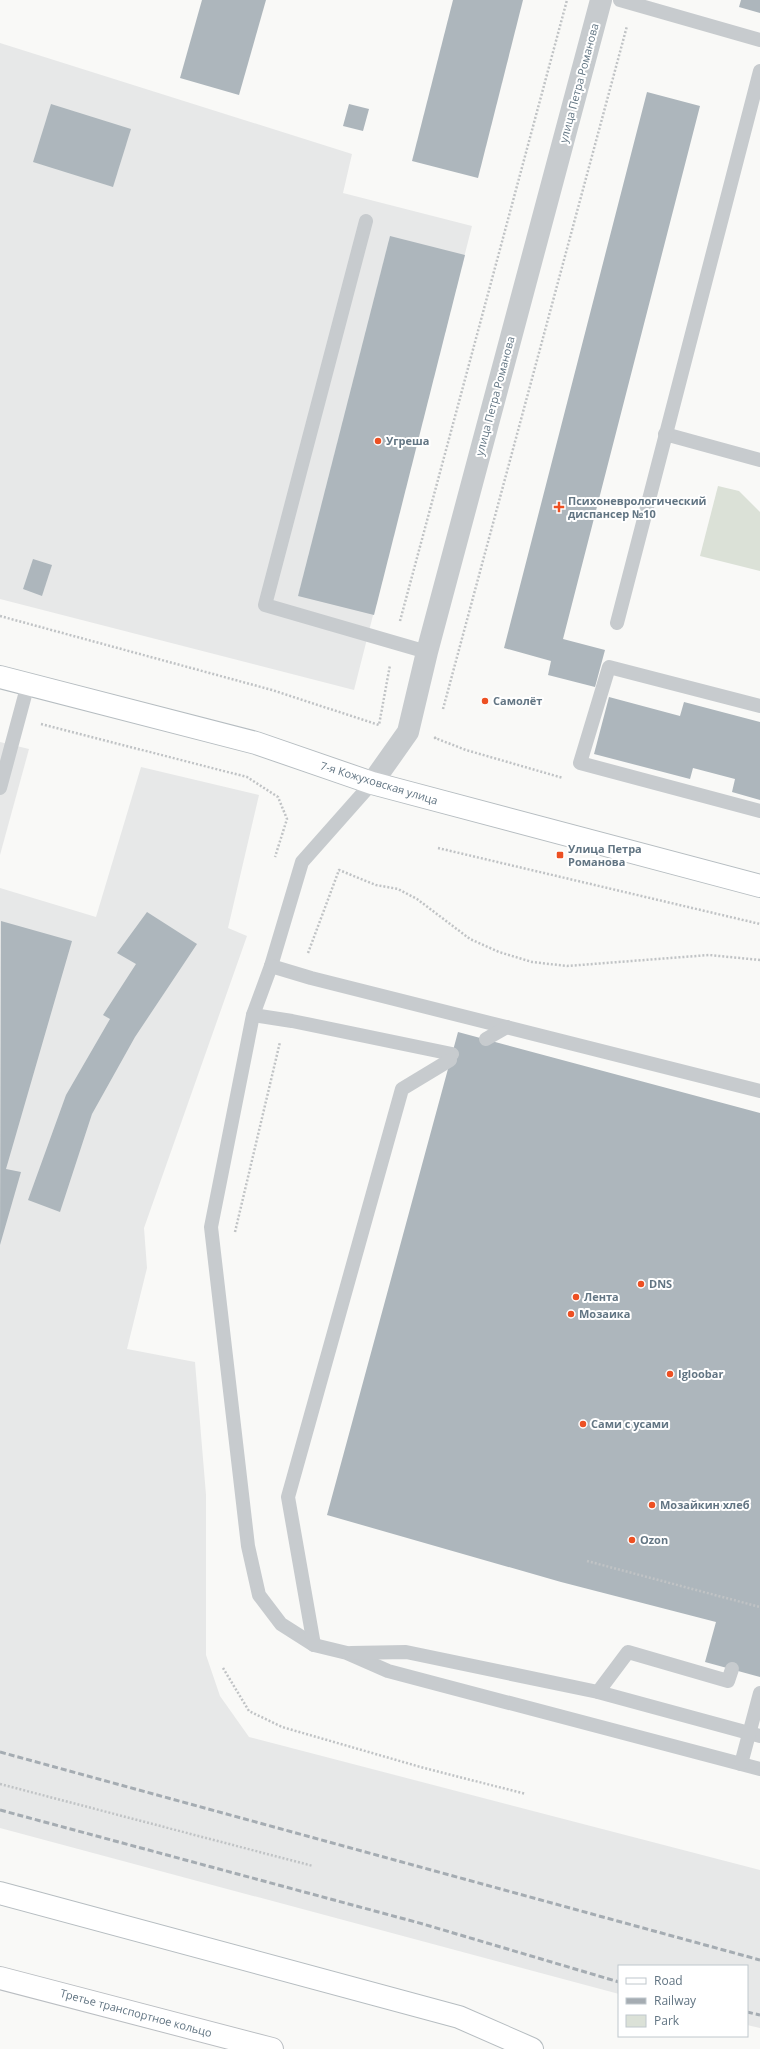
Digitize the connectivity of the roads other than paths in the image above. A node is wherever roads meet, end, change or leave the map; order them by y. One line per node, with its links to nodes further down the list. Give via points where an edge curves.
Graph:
1 (601, 0): 9 (street, улица Петра Романова)
2 (626, 2): 3 (lane)
3 (760, 40)
4 (760, 71): 6 (lane)
5 (366, 221): 9 (lane, via 265,605)
6 (666, 434): 7 (lane); 8 (lane)
7 (760, 460)
8 (617, 623)
9 (427, 652): 13 (street, улица Петра Романова, via 408,732)
10 (0, 677): 11 (main road, 7-я Кожуховская улица)
11 (28, 684): 13 (main road, 7-я Кожуховская улица, via 256,743); 14 (lane)
12 (760, 706): 15 (lane, via 609,666 580,763)
13 (372, 783): 16 (main road, 7-я Кожуховская улица); 17 (lane, via 302,862)
14 (0, 788)
15 (760, 811)
16 (760, 886)
17 (271, 966): 18 (lane); 19 (lane)
18 (253, 1015): 22 (lane, via 211,1227 248,1546 259,1595 281,1624); 22 (lane, via 289,1020 451,1057 402,1089 288,1497)
19 (507, 1027): 20 (lane); 21 (lane)
20 (486, 1039)
21 (760, 1091)
22 (314, 1645): 23 (lane)
23 (347, 1653): 25 (lane, via 406,1652); 28 (lane, via 388,1671)
24 (732, 1669): 25 (lane, via 728,1681 628,1652)
25 (598, 1692): 27 (lane)
26 (760, 1693): 27 (lane)
27 (754, 1735): 28 (lane)
28 (740, 1764): 29 (lane)
29 (760, 1769)
30 (0, 1893): 33 (main road, via 459,2017)
31 (0, 1978): 32 (main road, Третье транспортное кольцо)
32 (272, 2049)
33 (532, 2049)

